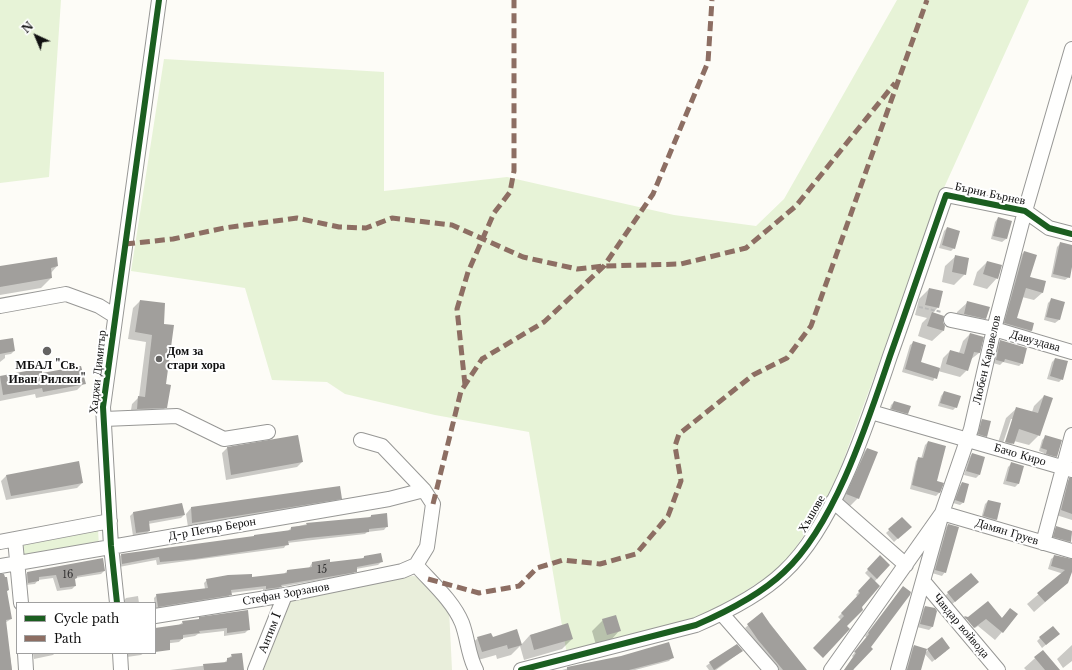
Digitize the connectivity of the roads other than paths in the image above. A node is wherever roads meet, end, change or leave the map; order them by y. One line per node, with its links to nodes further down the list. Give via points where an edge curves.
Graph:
1 (159, 0): 7 (street, Хаджи Димитър)
2 (1072, 49): 4 (street, Любен Каравелов)
3 (946, 196): 4 (street, Бърни Бърнев); 11 (street, Хъшове)
4 (1025, 211): 5 (street, Бърни Бърнев, via 1049,228); 9 (street, Любен Каравелов)
5 (1072, 234)
6 (0, 306): 7 (street, via 66,294 100,306)
7 (115, 316): 12 (street, Хаджи Димитър, via 103,407)
8 (951, 320): 9 (street, Давуздава)
9 (994, 329): 10 (street, Давуздава); 16 (street, Любен Каравелов)
10 (1072, 352)
11 (871, 412): 16 (street, Бачо Киро); 19 (street, Хъшове)
12 (104, 419): 13 (street, via 177,416 224,439); 21 (street, Хаджи Димитър)
13 (268, 432)
14 (1072, 435): 17 (street)
15 (362, 440): 18 (street, via 382,446)
16 (967, 441): 17 (street, Бачо Киро); 20 (street, Любен Каравелов)
17 (1067, 469): 24 (street)
18 (424, 490): 25 (street, Д-р Петър Берон, via 381,501); 29 (street, via 434,504 426,547)
19 (833, 501): 28 (street); 35 (street, Хъшове, via 810,541 784,572)
20 (942, 513): 24 (street, Дамян Груев); 28 (street); 31 (street, Любен Каравелов)
21 (110, 521): 22 (street); 25 (street, Хаджи Димитър)
22 (15, 540): 23 (street); 27 (street)
23 (0, 542)
24 (1043, 543): 26 (street, Дамян Груев)
25 (111, 546): 27 (street, Д-р Петър Берон); 34 (street, Хаджи Димитър)
26 (1072, 550)
27 (17, 563): 30 (street, Д-р Петър Берон); 33 (street)
28 (906, 564): 45 (street)
29 (416, 565): 32 (street, Стефан Зорзанов, via 402,571); 42 (street, via 452,605 462,623 470,660)
30 (0, 566)
31 (923, 581): 46 (street, Любен Каравелов); 47 (street, Чавдар войвода)
32 (285, 595): 36 (street, Стефан Зорзанов); 41 (street, Антим I)
33 (20, 602)
34 (117, 602)
35 (722, 614): 43 (street, Хъшове, via 696,625); 44 (street)
36 (156, 616)
37 (25, 654): 39 (street)
38 (120, 654): 40 (street)
39 (26, 670)
40 (121, 670)
41 (255, 670)
42 (476, 670)
43 (521, 670)
44 (771, 670)
45 (831, 670)
46 (898, 670)
47 (998, 670)

